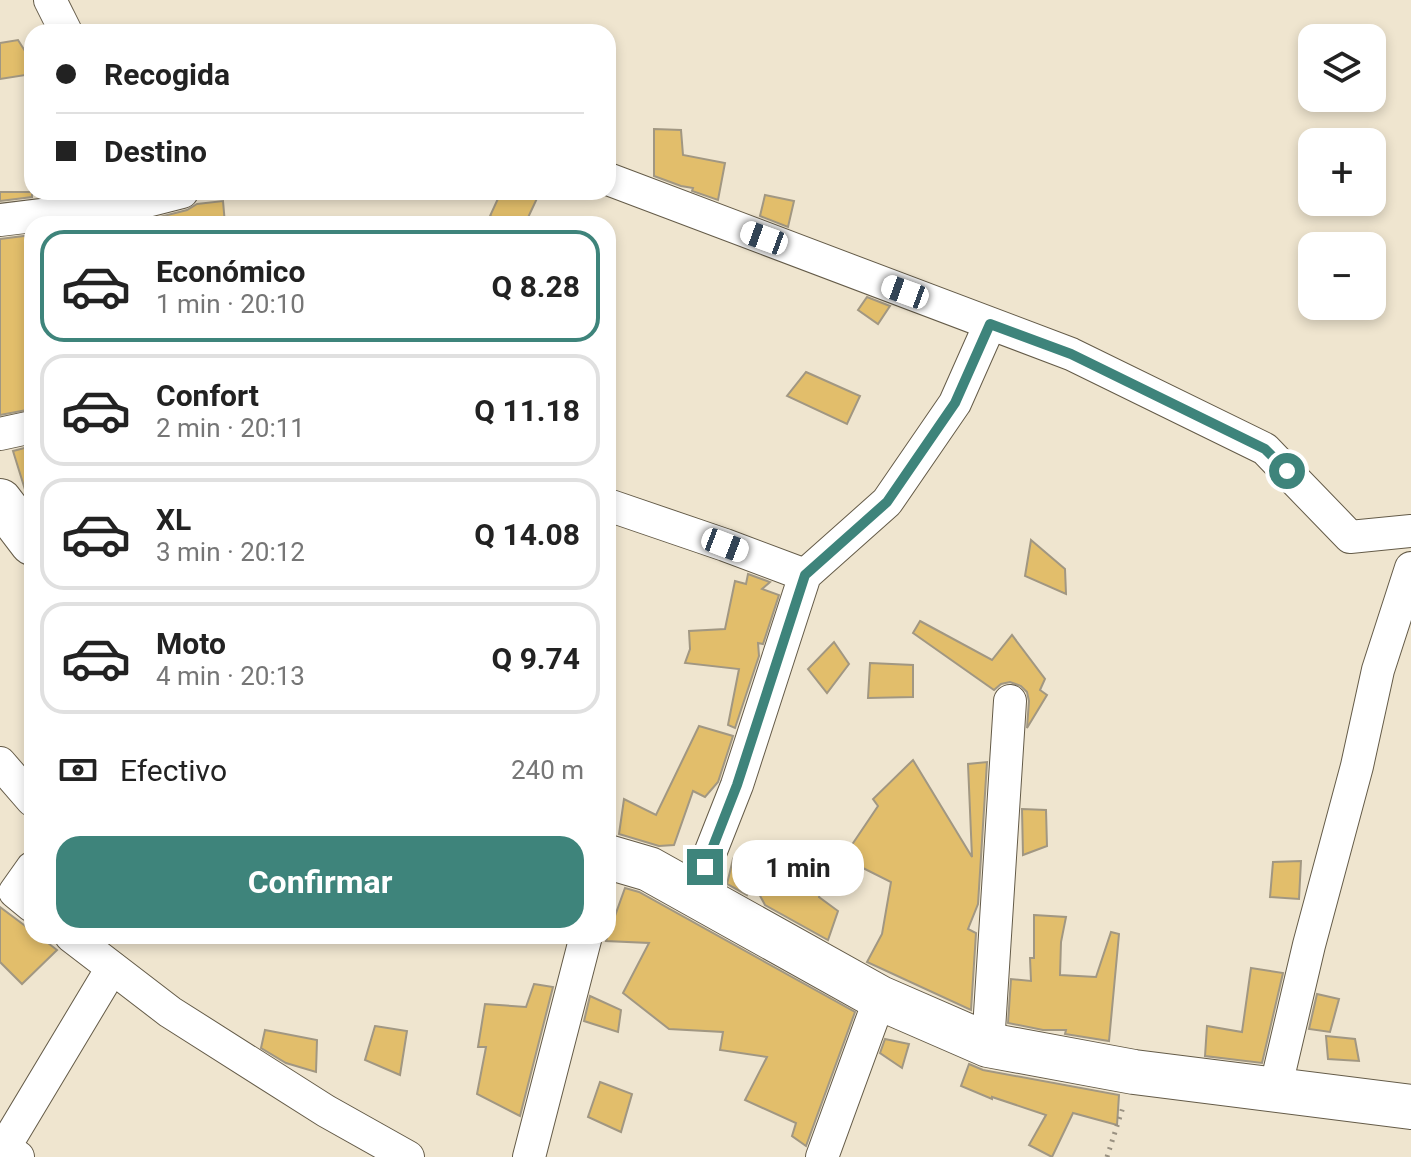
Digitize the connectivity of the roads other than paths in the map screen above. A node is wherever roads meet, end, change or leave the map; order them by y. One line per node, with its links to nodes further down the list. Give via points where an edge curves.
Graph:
1 (50, 0): 2 (street)
2 (62, 24)
3 (616, 182): 8 (street)
4 (100, 200): 7 (street)
5 (114, 200): 6 (street)
6 (151, 200)
7 (0, 220)
8 (990, 324): 13 (street, via 1071,354 1265,449 1350,537); 16 (street, via 955,403 887,502)
9 (24, 429): 10 (street)
10 (0, 434)
11 (0, 501): 14 (main road)
12 (616, 508): 16 (street)
13 (1411, 531)
14 (24, 532)
15 (1411, 568): 27 (street, via 1378,670)
16 (805, 575): 21 (street, via 737,785)
17 (1010, 701): 26 (street)
18 (0, 763): 19 (street)
19 (24, 791)
20 (616, 859): 21 (main road, via 649,869)
21 (694, 894): 25 (main road)
22 (81, 944): 24 (street)
23 (584, 944): 31 (street)
24 (112, 968): 29 (street, via 4,1148); 30 (street, via 170,1012)
25 (880, 998): 26 (main road); 32 (street)
26 (988, 1045): 27 (main road, via 1134,1072)
27 (1275, 1090): 28 (main road)
28 (1411, 1107)
29 (18, 1157)
30 (408, 1157)
31 (529, 1157)
32 (822, 1157)

